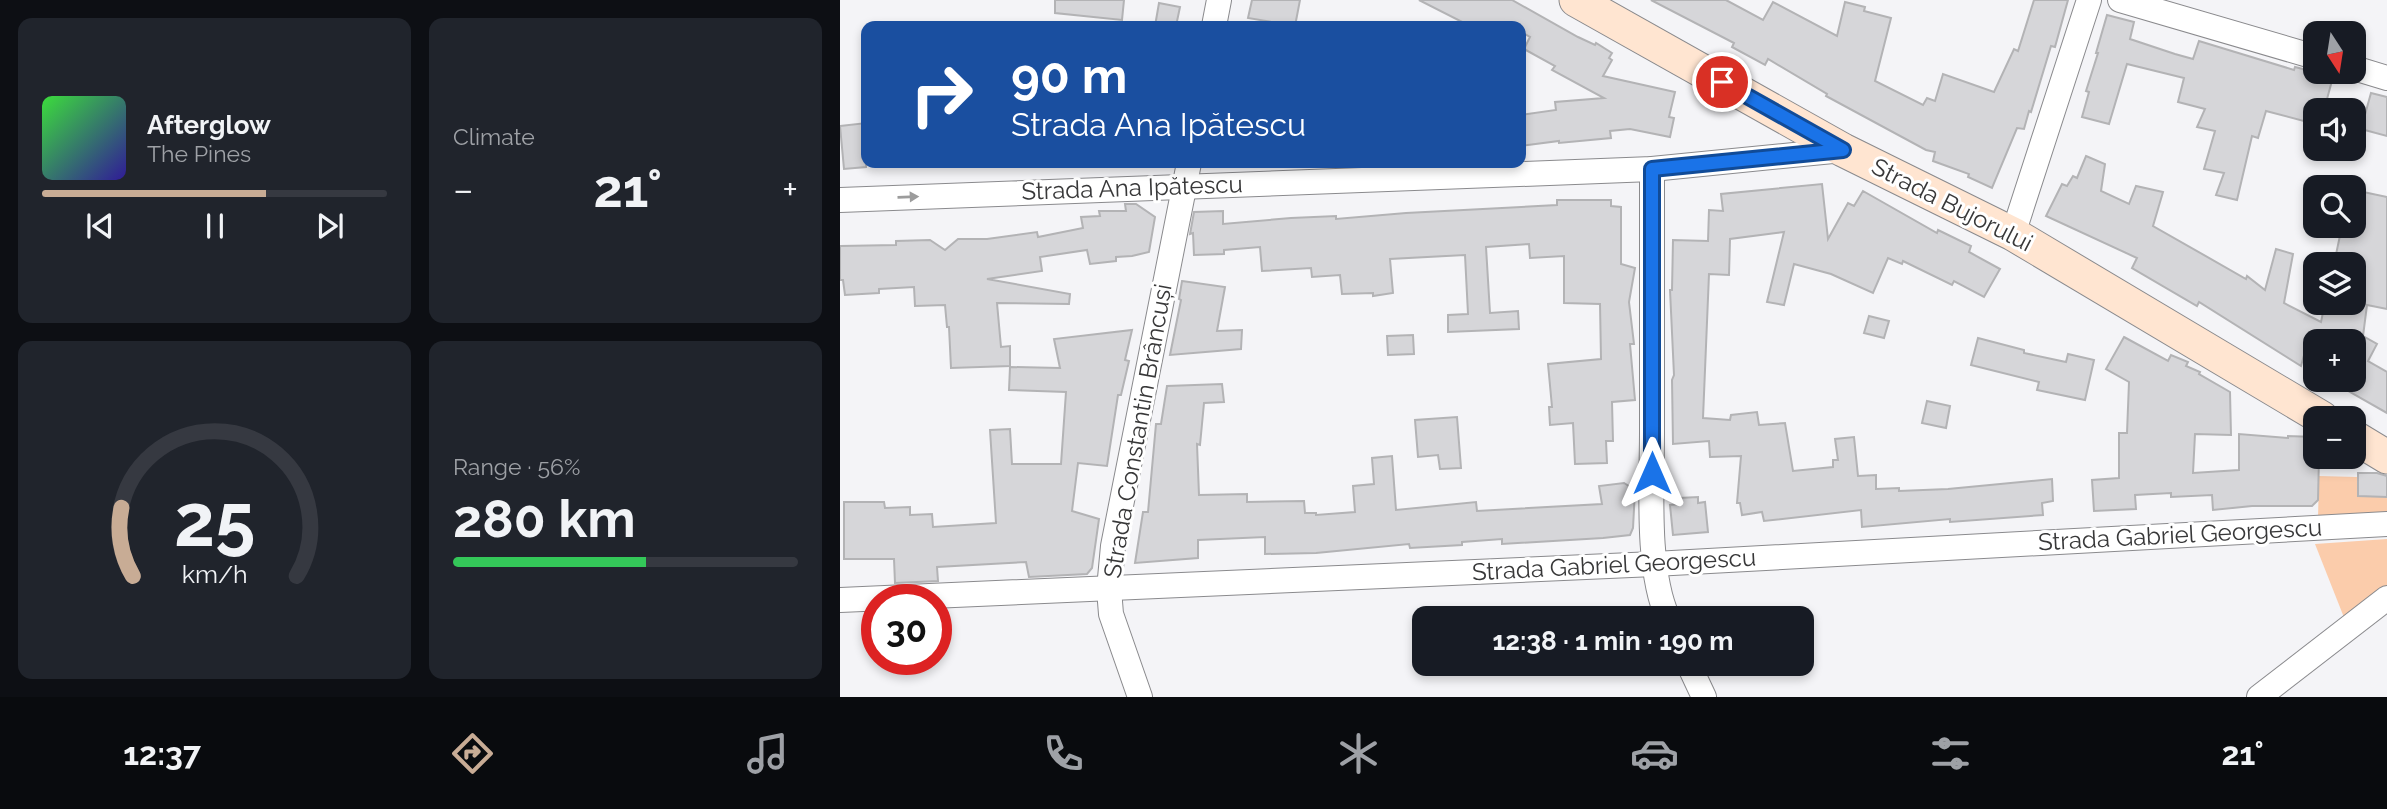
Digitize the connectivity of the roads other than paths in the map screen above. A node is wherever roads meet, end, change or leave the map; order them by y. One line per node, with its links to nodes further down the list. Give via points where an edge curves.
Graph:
1 (1219, 0): 5 (street)
2 (1576, 0): 9 (street, Strada Bujorului)
3 (2089, 0): 13 (street)
4 (2120, 0): 6 (street)
5 (1215, 21)
6 (2303, 53)
7 (2366, 72): 8 (street)
8 (2387, 78)
9 (1843, 150): 10 (street, Strada Ana Ipătescu); 13 (street, Strada Bujorului)
10 (1652, 169): 11 (street, Strada Ana Ipătescu); 18 (street)
11 (1186, 174): 12 (street, Strada Ana Ipătescu, one-way to 11); 19 (street, Strada Constantin Brâncuși, via 1113,546)
12 (840, 200)
13 (2013, 234): 14 (street, Strada Bujorului)
14 (2303, 407)
15 (2366, 444): 16 (street)
16 (2387, 457)
17 (2387, 524): 18 (street, Strada Gabriel Georgescu)
18 (1654, 564): 19 (street, Strada Gabriel Georgescu); 22 (street)
19 (1109, 590): 21 (street, Strada Gabriel Georgescu); 24 (street, Strada Constantin Brâncuși, via 1111,614)
20 (2387, 598): 26 (street)
21 (840, 600)
22 (1662, 606)
23 (1694, 676): 25 (street)
24 (1140, 697)
25 (1704, 697)
26 (2259, 697)

